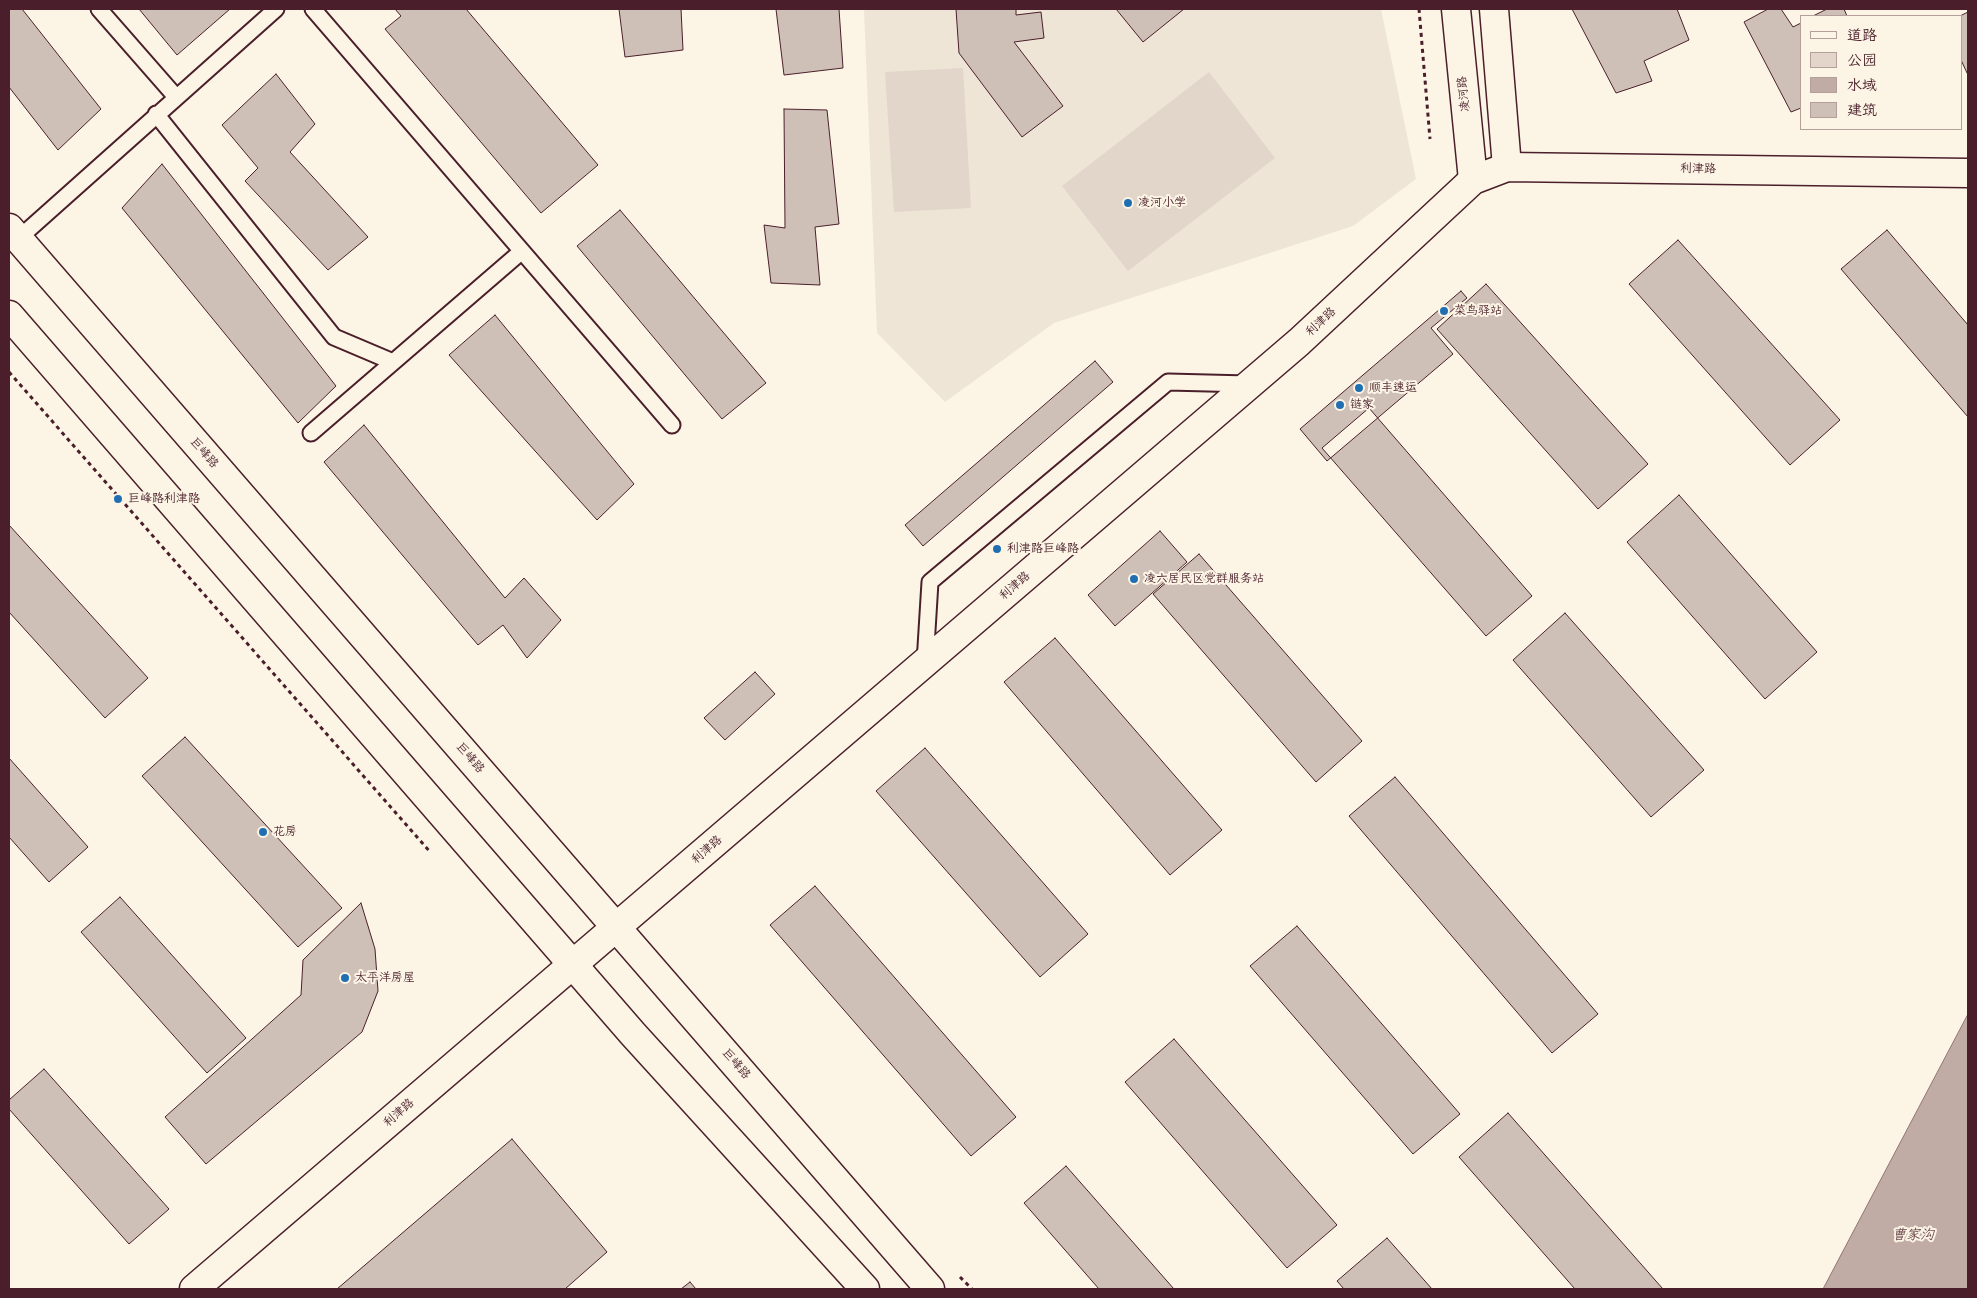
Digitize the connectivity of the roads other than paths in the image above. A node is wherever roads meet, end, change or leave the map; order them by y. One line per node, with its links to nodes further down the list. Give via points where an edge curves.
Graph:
1 (99, 9): 6 (lane)
2 (276, 9): 6 (lane)
3 (313, 9): 12 (lane)
4 (1456, 9): 10 (main road, 凌河路)
5 (1494, 9): 8 (main road)
6 (176, 97): 7 (lane)
7 (156, 114): 11 (lane); 14 (lane, via 334,337)
8 (1507, 167): 9 (main road, 利津路); 10 (main road, 利津路)
9 (1968, 173)
10 (1473, 180): 15 (main road, 利津路)
11 (13, 234): 19 (main road, 巨峰路)
12 (522, 251): 14 (lane); 16 (lane)
13 (9, 315): 20 (main road)
14 (393, 362): 17 (lane)
15 (1250, 384): 18 (main road, 利津路); 18 (lane, via 1168,382 930,582)
16 (672, 425)
17 (311, 433)
18 (925, 663): 19 (main road, 利津路)
19 (616, 927): 20 (main road, 利津路); 23 (main road, 巨峰路)
20 (573, 965): 21 (main road, 利津路); 22 (main road)
21 (194, 1289)
22 (865, 1289)
23 (930, 1289)

